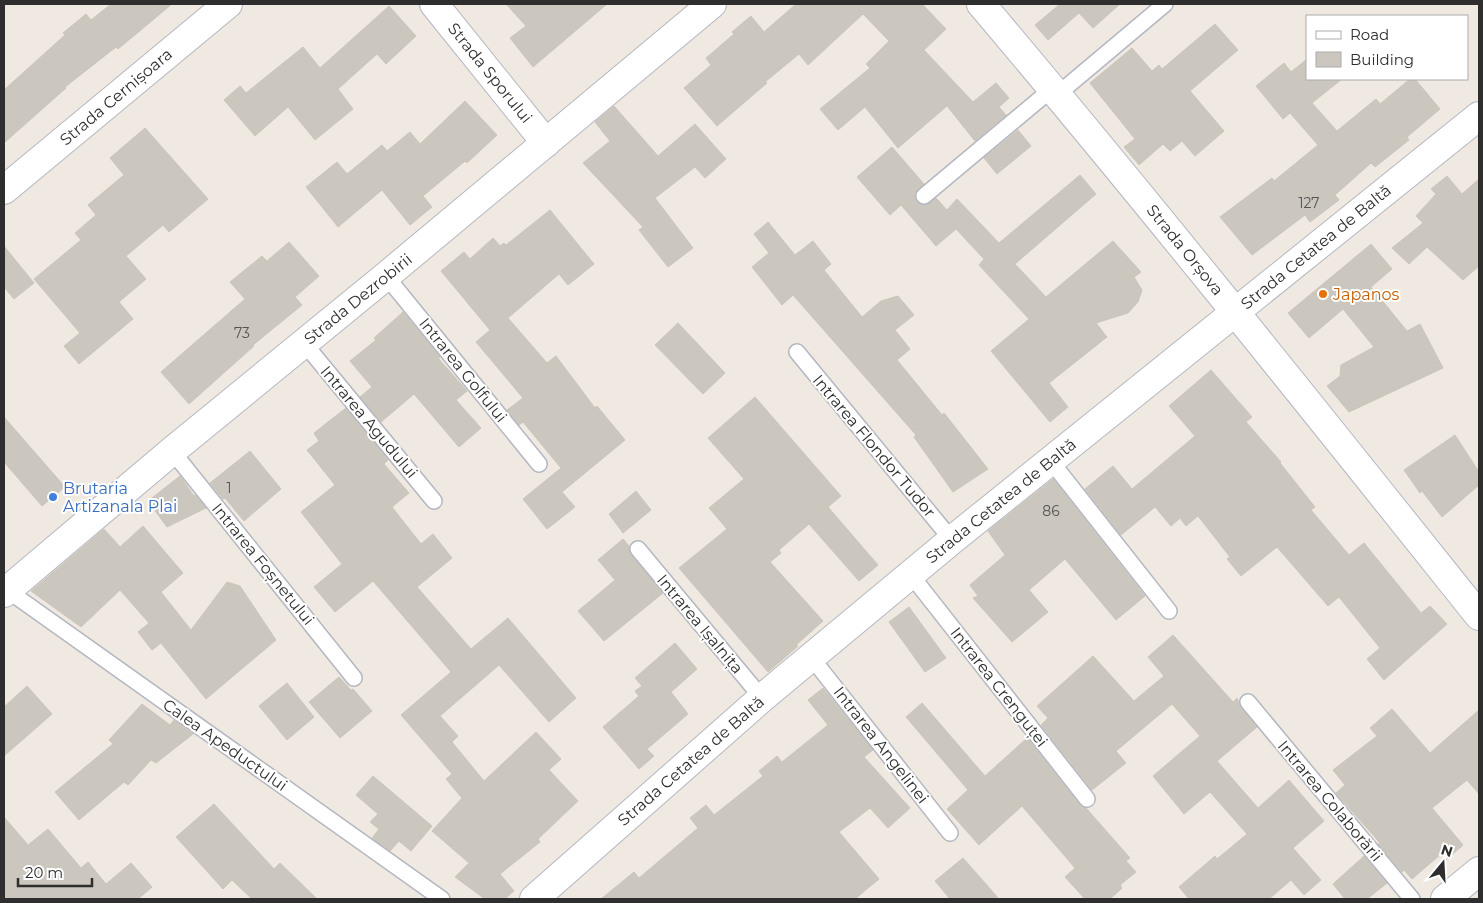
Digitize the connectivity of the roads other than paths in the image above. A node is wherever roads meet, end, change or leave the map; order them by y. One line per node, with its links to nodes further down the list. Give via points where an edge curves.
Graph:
1 (228, 4): 9 (street, Strada Cernișoara)
2 (434, 4): 8 (street, Strada Sporului)
3 (712, 4): 8 (street, Strada Dezrobirii)
4 (981, 4): 6 (street, Strada Orșova)
5 (1166, 4): 6 (lane)
6 (1055, 91): 10 (lane); 12 (street, Strada Orșova)
7 (1479, 116): 12 (street, Strada Cetatea de Baltă)
8 (546, 143): 11 (street, Strada Dezrobirii)
9 (4, 190)
10 (924, 196)
11 (386, 276): 13 (street, Strada Dezrobirii); 17 (lane, Intrarea Golfului)
12 (1235, 311): 16 (street, Strada Cetatea de Baltă); 24 (street, Strada Orșova)
13 (304, 343): 15 (street, Strada Dezrobirii); 18 (lane, Intrarea Agudului)
14 (797, 352): 19 (lane, Intrarea Flondor Tudor)
15 (172, 451): 22 (street, Strada Dezrobirii); 26 (lane, Intrarea Foșnetului)
16 (1050, 460): 19 (street, Strada Cetatea de Baltă); 23 (lane)
17 (539, 464)
18 (434, 501)
19 (952, 540): 21 (street, Strada Cetatea de Baltă)
20 (638, 549): 27 (lane, Intrarea Ișalnița)
21 (911, 575): 25 (street, Strada Cetatea de Baltă); 29 (lane, Intrarea Crenguței)
22 (5, 592): 32 (lane, Calea Apeductului)
23 (1169, 611)
24 (1479, 616)
25 (811, 657): 27 (street, Strada Cetatea de Baltă); 30 (lane, Intrarea Angelinei)
26 (354, 678)
27 (762, 698): 33 (street, Strada Cetatea de Baltă)
28 (1248, 702): 34 (lane, Intrarea Colaborării)
29 (1087, 799)
30 (950, 834)
31 (1479, 871): 35 (street)
32 (442, 899)
33 (534, 899)
34 (1412, 899)
35 (1444, 899)

